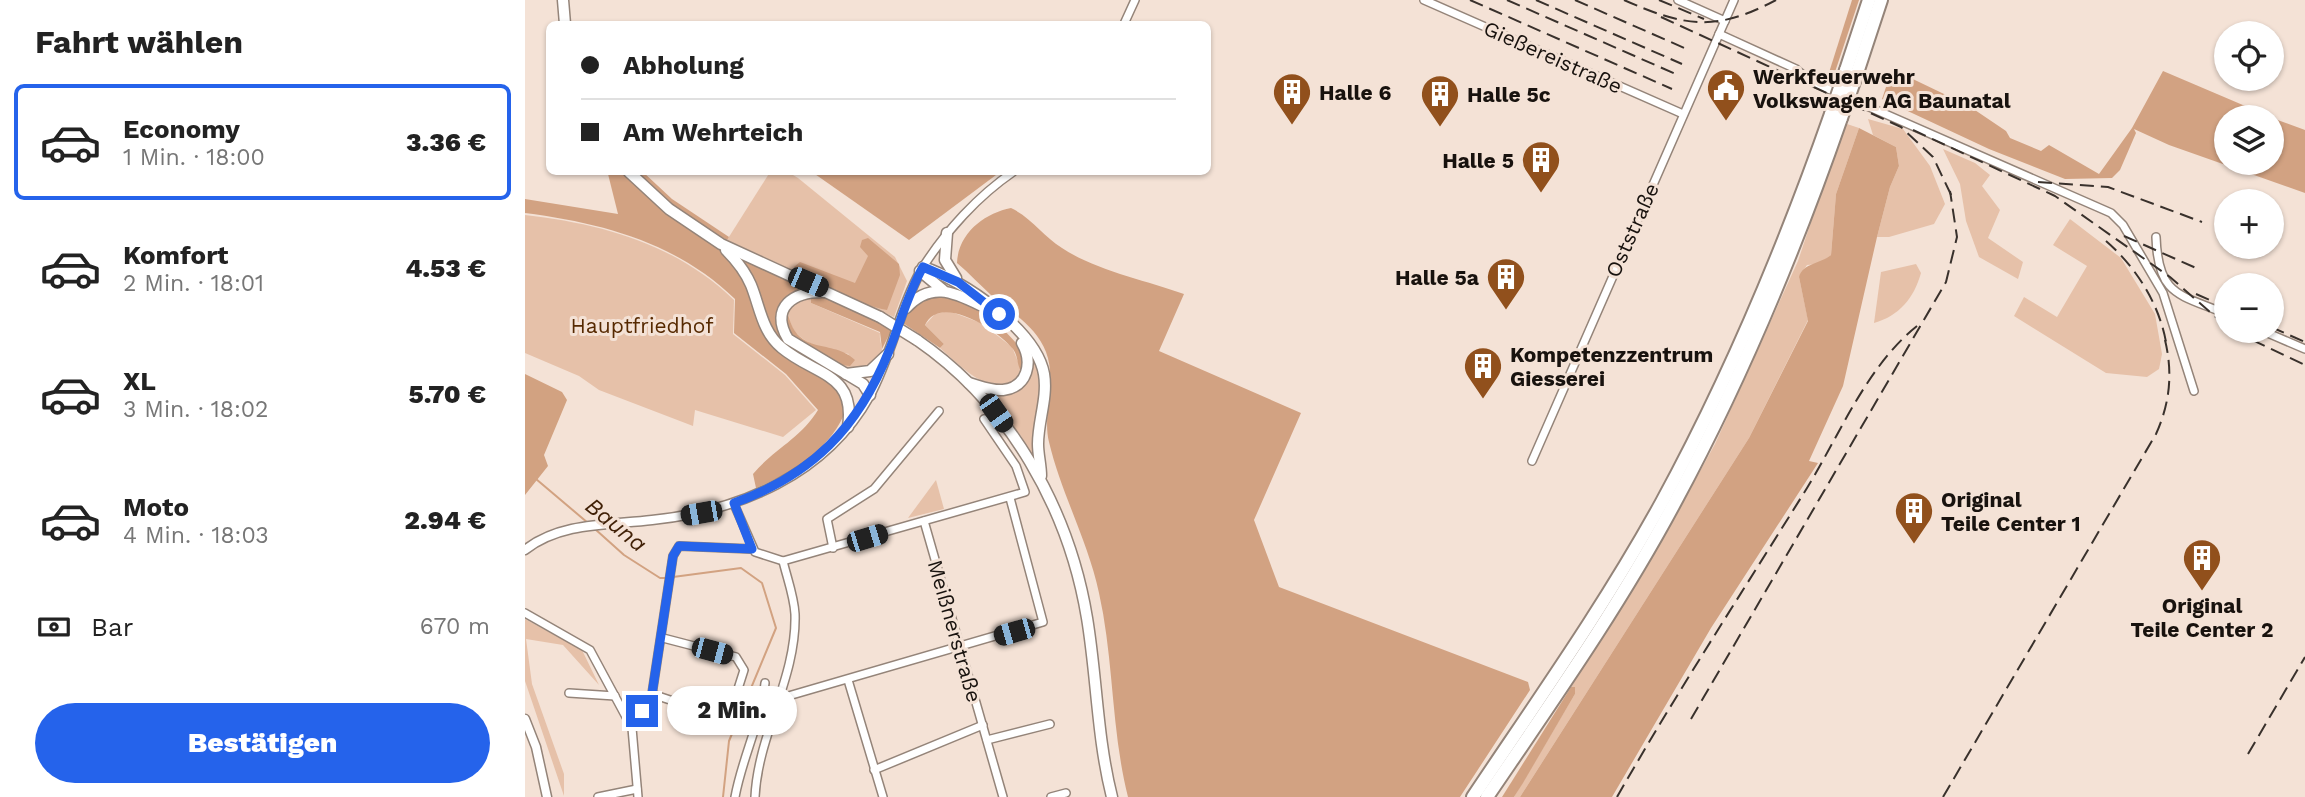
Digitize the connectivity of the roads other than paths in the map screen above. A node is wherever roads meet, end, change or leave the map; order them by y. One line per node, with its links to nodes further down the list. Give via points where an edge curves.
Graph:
1 (563, 0): 9 (main road)
2 (1135, 0): 10 (street)
3 (1424, 0): 13 (street, Gießereistraße)
4 (1678, 0): 8 (street)
5 (1734, 0): 8 (street, Oststraße)
6 (1869, 0): 12 (highway)
7 (1881, 0): 12 (highway)
8 (1725, 20): 11 (street, Oststraße)
9 (565, 21)
10 (1125, 21)
11 (1719, 34): 13 (street, Oststraße); 32 (street, via 1796,69 1810,80 2111,214 2123,225 2163,293)
12 (1851, 72): 14 (highway, bridge)
13 (1683, 114): 37 (street, Oststraße)
14 (1836, 116): 60 (highway, via 1794,249 1716,425 1626,586); 72 (highway, via 1708,414 1619,575)
15 (632, 175): 19 (main road, via 669,209)
16 (1009, 175): 17 (street)
17 (947, 233): 20 (street); 21 (main road, via 945,260)
18 (2155, 237): 25 (street, via 2159,266 2173,291)
19 (721, 244): 23 (main road); 31 (main road, via 751,285 769,335)
20 (921, 269): 21 (main road); 22 (main road); 24 (street)
21 (958, 282): 38 (main road, via 1013,325 1036,353 1044,374 1038,446)
22 (943, 290): 24 (main road, via 920,295); 30 (main road, via 982,306 1010,329 1029,354 1029,368 1013,387 990,390)
23 (832, 292): 29 (main road, via 814,292 786,303 781,327 788,339); 30 (main road, bridge, via 917,340)
24 (906, 308): 28 (street)
25 (2214, 310)
26 (2284, 340): 27 (street)
27 (2305, 349)
28 (888, 354): 29 (main road, via 870,371); 33 (street)
29 (846, 374): 33 (main road, via 863,384)
30 (968, 383): 38 (main road, via 996,413)
31 (844, 387): 33 (main road); 36 (main road, via 851,405)
32 (2194, 391)
33 (870, 395): 36 (street)
34 (939, 411): 42 (street, via 874,489 827,519)
35 (983, 419): 39 (street, via 1026,488)
36 (848, 427): 40 (street, via 789,478)
37 (1532, 461)
38 (1041, 480): 71 (main road, via 1080,577)
39 (1010, 498): 41 (street); 48 (street, via 1044,622)
40 (734, 503): 43 (street); 44 (street, via 682,517 582,527 538,540)
41 (924, 521): 42 (street); 48 (street, Meißnerstraße)
42 (833, 548): 45 (street)
43 (752, 549): 45 (street, via 770,560); 47 (street, via 679,546 673,556)
44 (525, 550)
45 (783, 561): 54 (street, via 795,623)
46 (525, 613): 53 (street, via 590,650)
47 (663, 638): 52 (street); 52 (street, via 736,657 744,670 730,714 724,718)
48 (960, 648): 49 (street); 57 (street, Meißnerstraße)
49 (848, 680): 54 (street); 61 (street)
50 (765, 683): 66 (street)
51 (569, 693): 53 (street)
52 (652, 694): 58 (street)
53 (615, 696): 58 (street)
54 (778, 699): 67 (street, via 757,763)
55 (525, 719): 64 (street)
56 (1050, 724): 59 (street)
57 (983, 725): 59 (street, Meißnerstraße); 61 (street)
58 (632, 728): 62 (street)
59 (987, 740): 69 (street, Meißnerstraße)
60 (1510, 763): 73 (highway); 74 (highway)
61 (874, 770): 68 (street)
62 (638, 793): 65 (street)
63 (1066, 793): 70 (street)
64 (547, 797)
65 (598, 797)
66 (735, 797)
67 (755, 797)
68 (883, 797)
69 (1003, 797)
70 (1051, 797)
71 (1112, 797)
72 (1473, 797)
73 (1487, 797)
74 (1494, 797)

